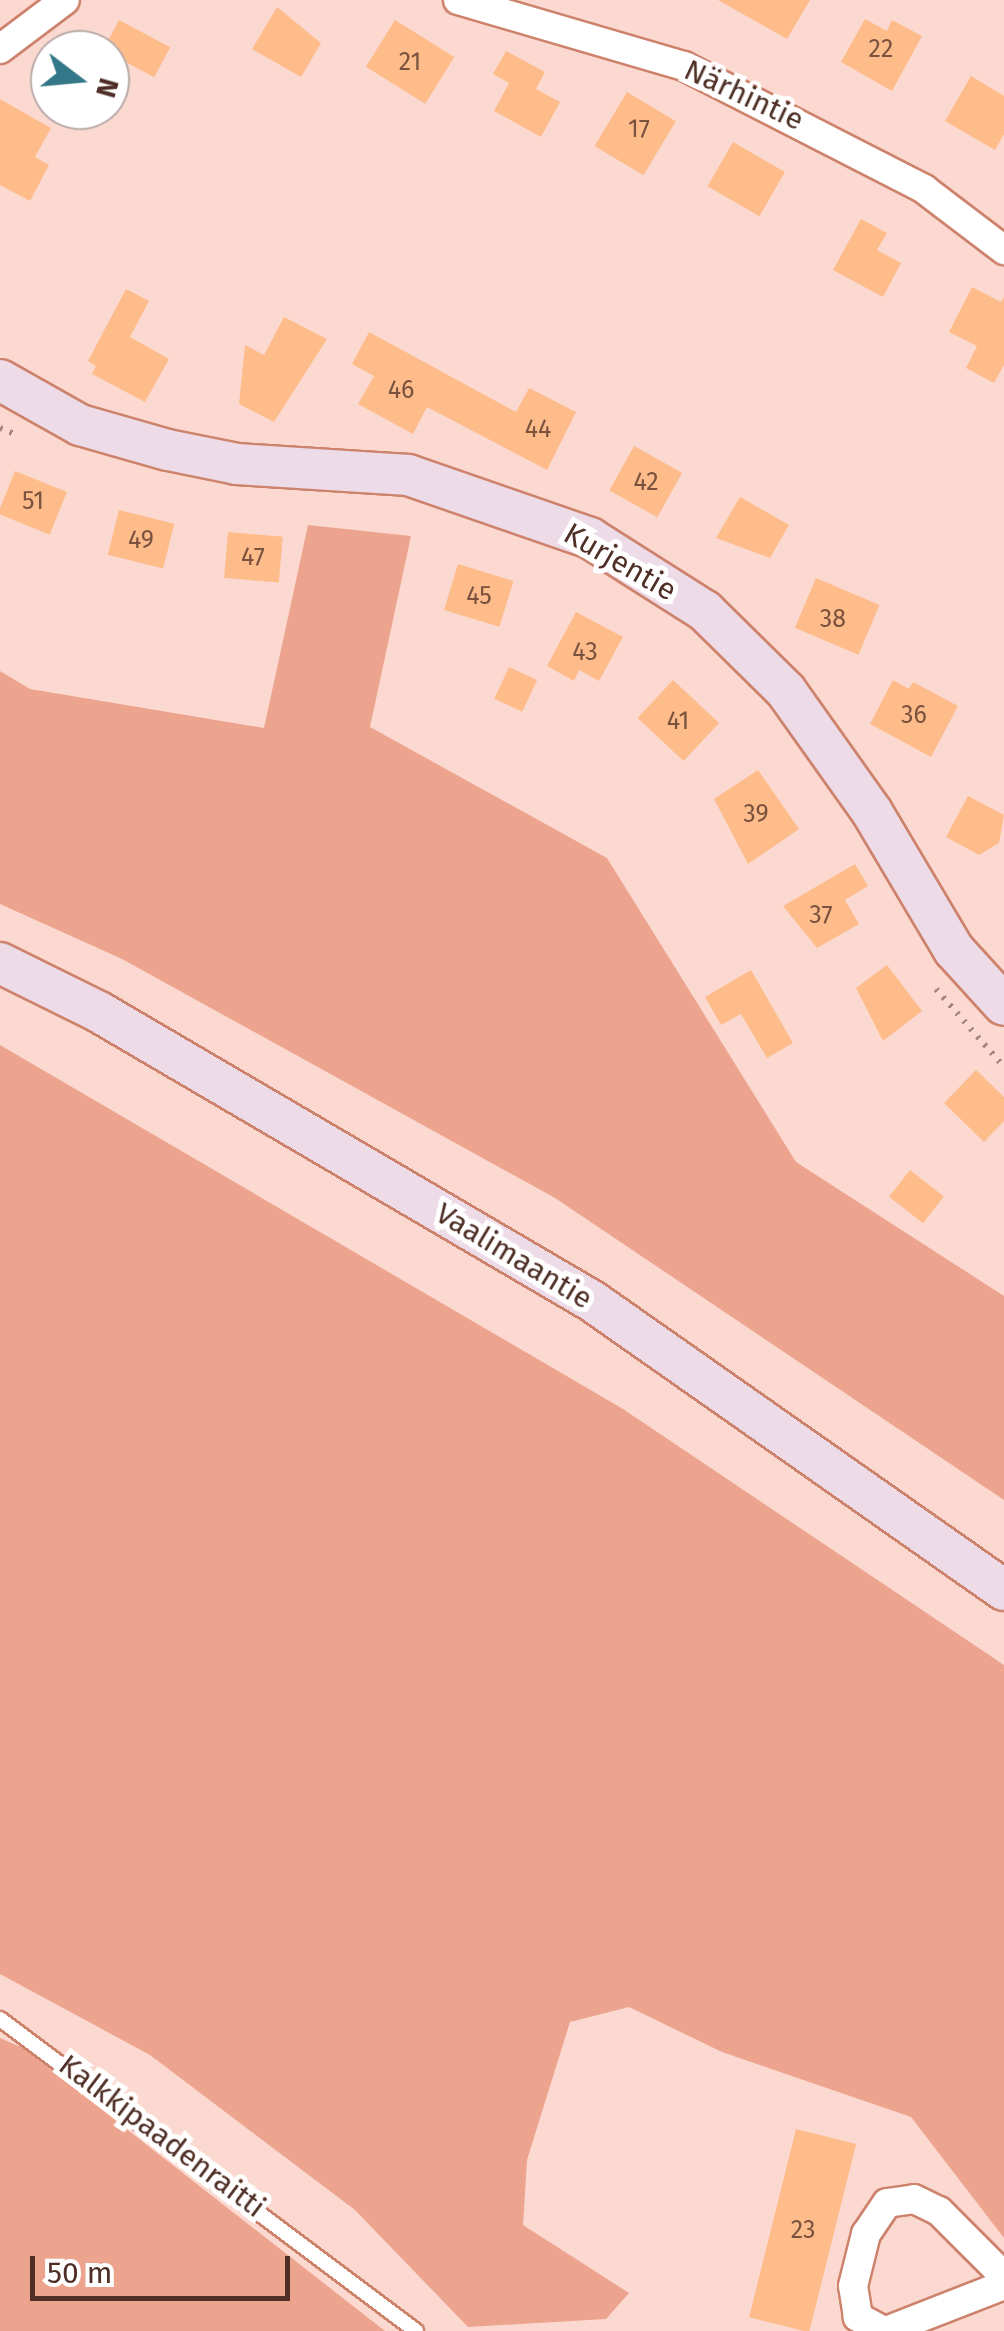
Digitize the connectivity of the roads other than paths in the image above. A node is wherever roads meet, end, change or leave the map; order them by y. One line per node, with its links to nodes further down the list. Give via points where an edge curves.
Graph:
1 (64, 0): 3 (street)
2 (458, 0): 4 (street, Närhintie, via 700,74 924,189)
3 (0, 49)
4 (1004, 250)
5 (0, 380): 7 (street, Kurjentie, via 80,426 168,450 238,464 408,476 590,538 705,611 786,691 872,812 954,950)
6 (0, 963): 8 (street, Vaalimaantie, via 99,1012 592,1301)
7 (1004, 1004)
8 (1004, 1590)
9 (0, 2019): 12 (lane, Kalkkipaadenraitti)
10 (1004, 2276): 13 (street, via 939,2211 914,2199 887,2203 866,2234 853,2286 858,2317)
11 (1004, 2285): 13 (street)
12 (416, 2331)
13 (885, 2331)

